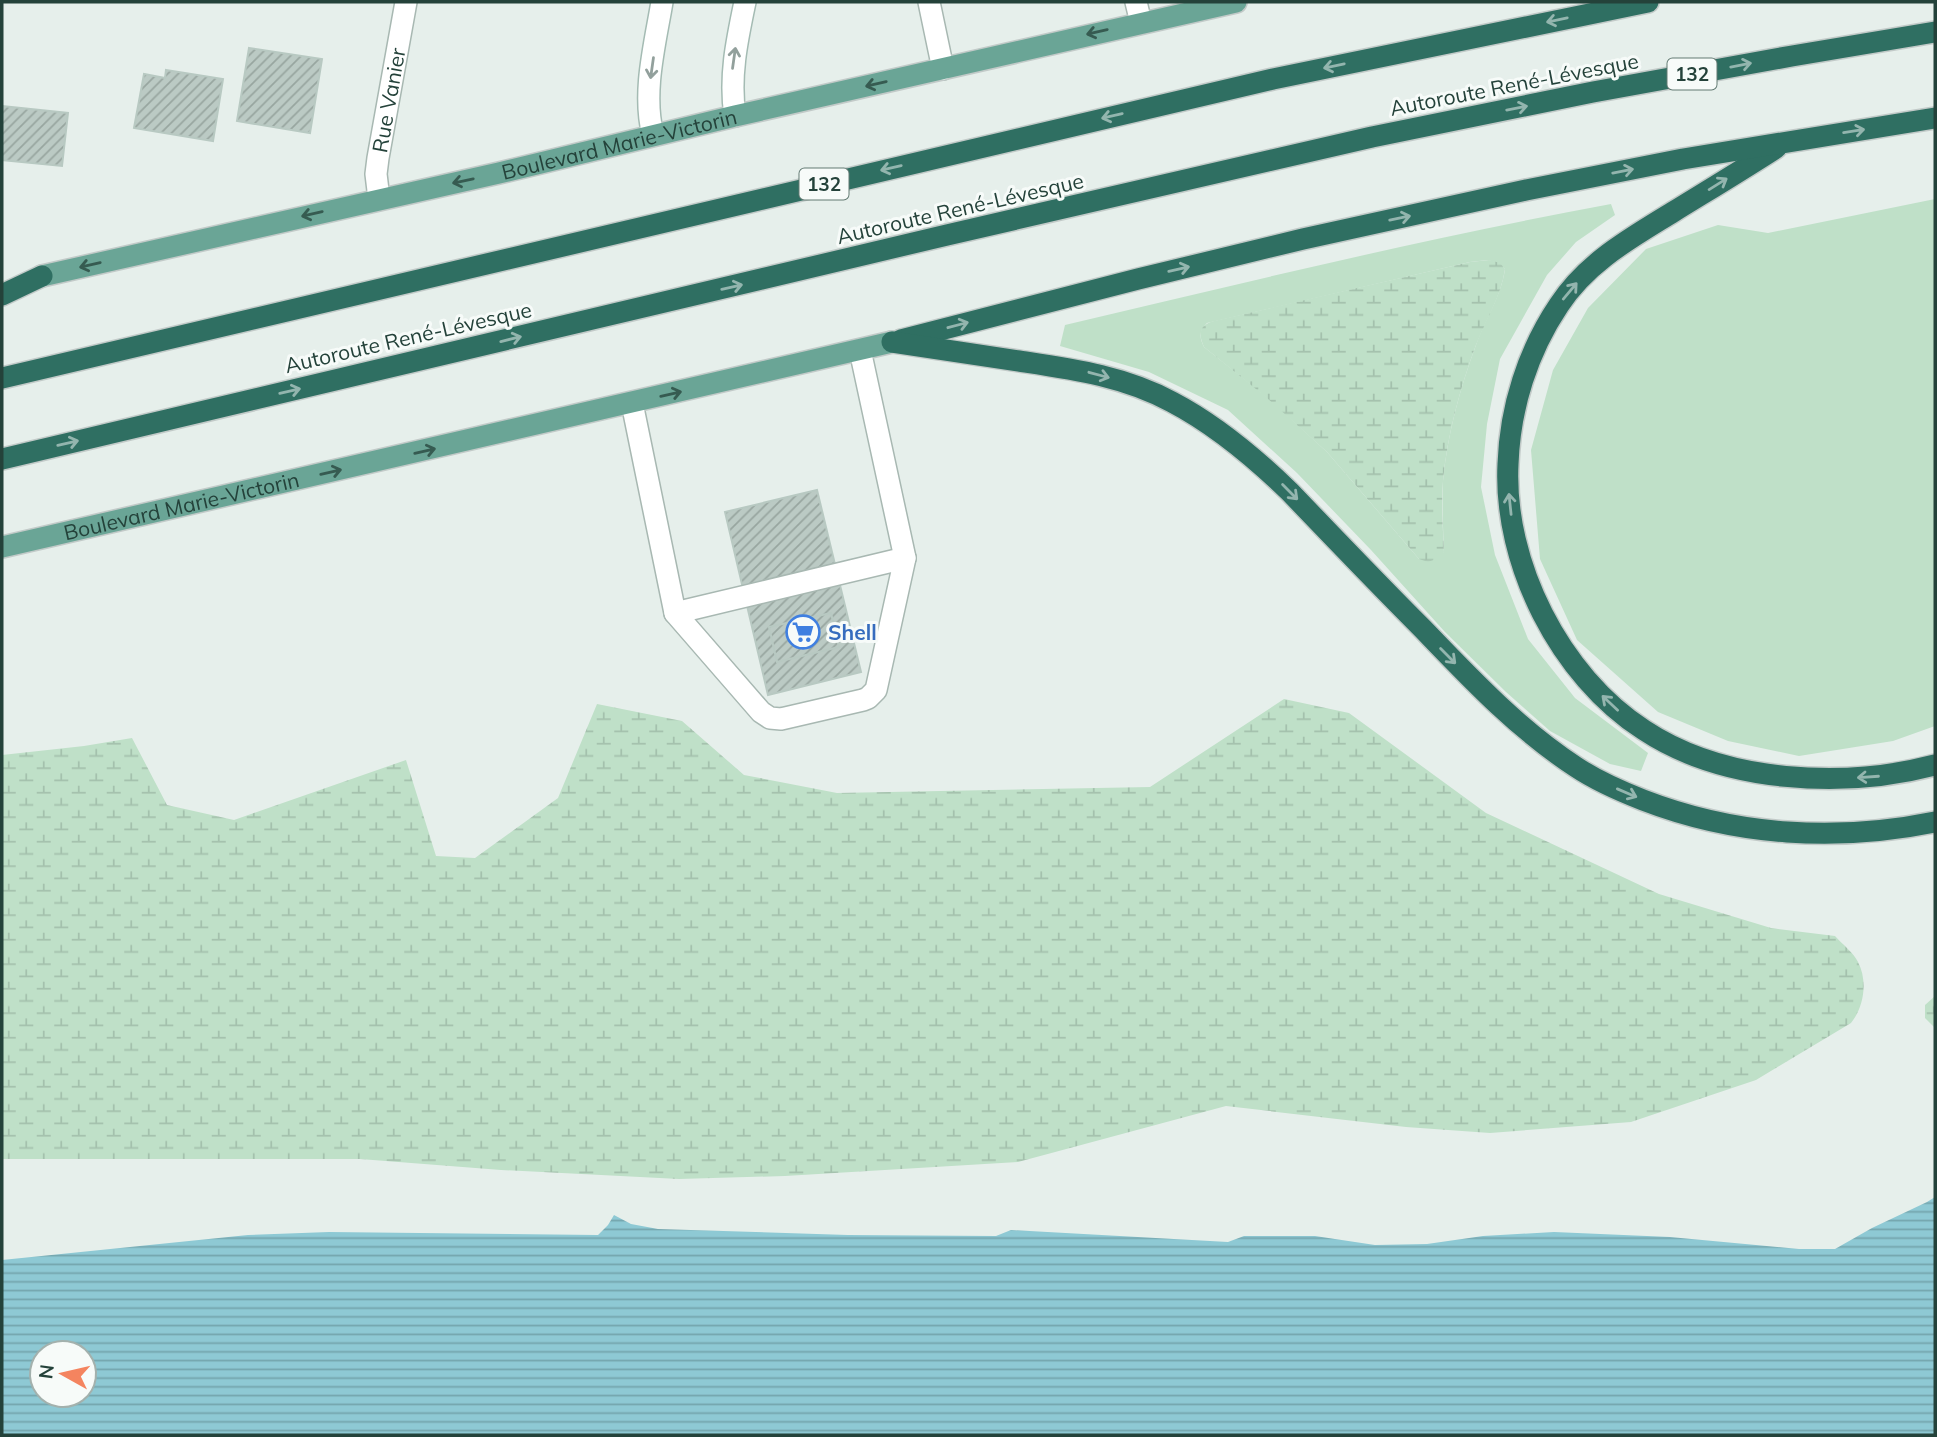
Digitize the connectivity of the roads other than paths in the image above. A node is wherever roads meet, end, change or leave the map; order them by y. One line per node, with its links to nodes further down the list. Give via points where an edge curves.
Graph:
1 (406, 2): 15 (street, Rue Vanier, via 378,158)
2 (662, 2): 13 (street, one-way to 13, via 649,91)
3 (745, 2): 11 (street, one-way to 3, via 733,68)
4 (929, 2): 10 (street)
5 (1136, 2): 8 (street)
6 (1236, 2): 8 (main road, Boulevard Marie-Victorin)
7 (1648, 2): 21 (highway, 132, one-way to 21, via 1273,79)
8 (1141, 23): 10 (main road, Boulevard Marie-Victorin, one-way to 10)
9 (1935, 32): 23 (highway, Autoroute René-Lévesque / 132, one-way to 9, via 1372,138 1593,92)
10 (943, 69): 11 (main road, Boulevard Marie-Victorin, one-way to 11)
11 (735, 116): 13 (main road, Boulevard Marie-Victorin)
12 (1935, 118): 14 (highway, one-way to 12)
13 (653, 135): 15 (main road, Boulevard Marie-Victorin, one-way to 15)
14 (1787, 142): 19 (highway, one-way to 14, via 1315,236 1526,190); 27 (highway, one-way to 14, via 1861,778 1778,775 1708,760 1664,741 1623,715 1570,659 1541,612 1516,536 1508,465 1513,419 1530,361 1559,305 1590,269 1629,238)
15 (379, 199): 16 (main road, Boulevard Marie-Victorin, one-way to 16)
16 (42, 276): 17 (street, Boulevard Marie-Victorin); 18 (highway)
17 (2, 285)
18 (2, 295)
19 (892, 342): 20 (main road, Boulevard Marie-Victorin); 28 (highway, one-way to 28, via 1096,373 1149,391 1200,418 1261,463 1528,733 1604,783 1662,807 1755,829 1833,834)
20 (860, 350): 22 (main road, Boulevard Marie-Victorin, one-way to 20); 25 (street)
21 (2, 377)
22 (632, 403): 24 (main road, Boulevard Marie-Victorin, one-way to 22); 26 (street)
23 (2, 459)
24 (2, 547)
25 (905, 558): 26 (street); 26 (street, via 876,690 863,700 781,719 765,716)
26 (674, 613)
27 (1935, 765)
28 (1935, 822)

